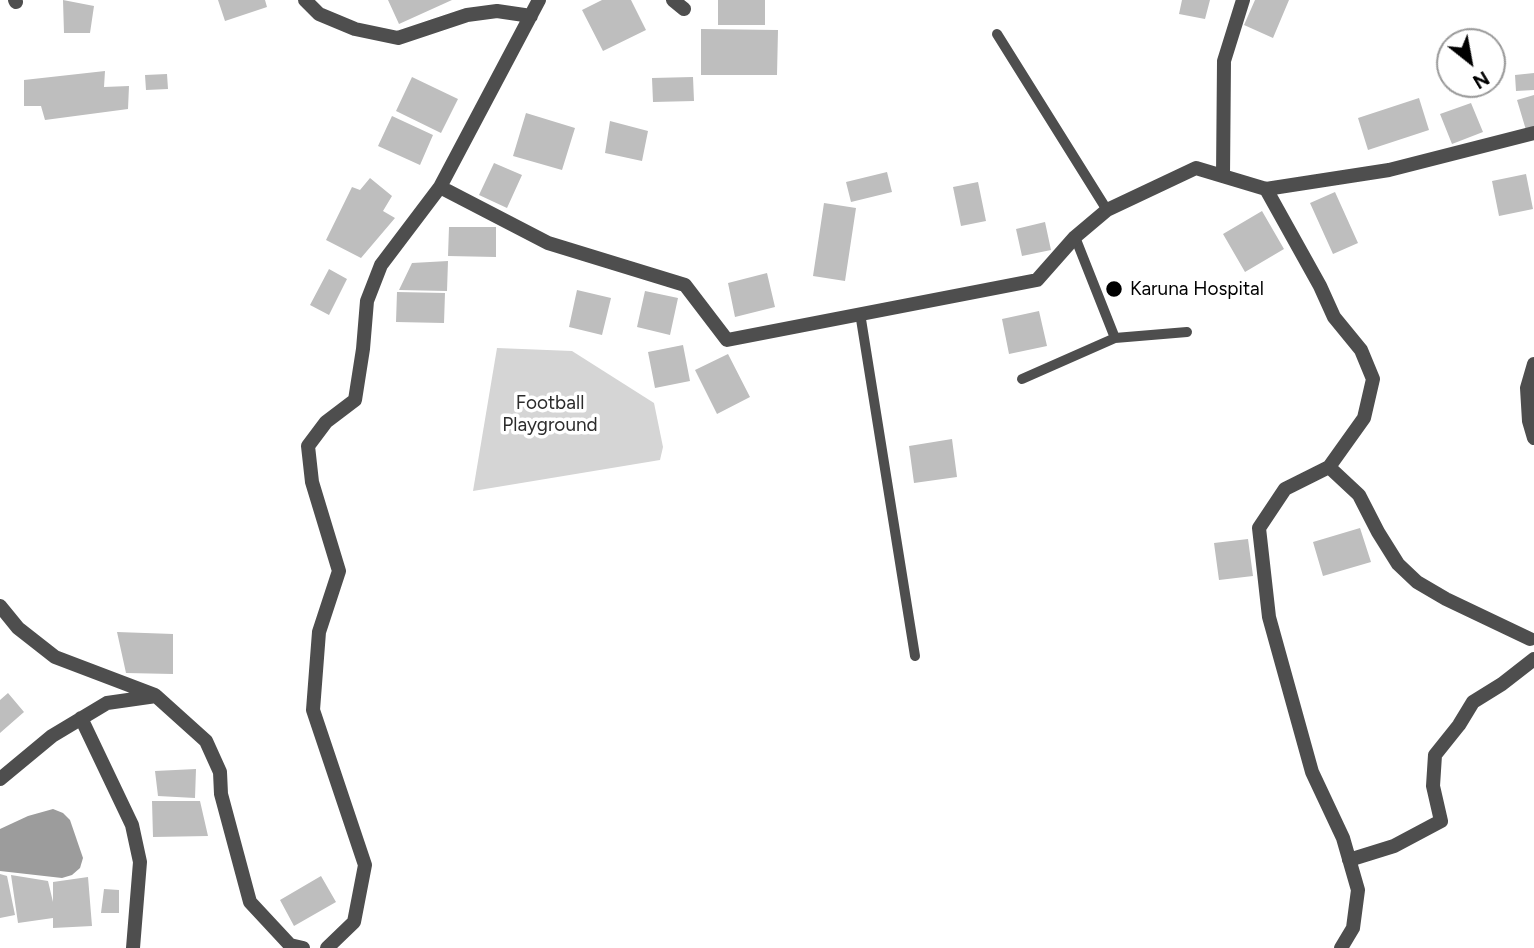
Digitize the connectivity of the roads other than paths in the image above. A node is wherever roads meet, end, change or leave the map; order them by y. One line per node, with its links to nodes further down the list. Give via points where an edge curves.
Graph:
1 (305, 0): 4 (street, via 319,13 355,29 398,38 467,15 497,11)
2 (539, 0): 4 (street)
3 (1243, 0): 7 (street, via 1224,61)
4 (531, 16): 8 (street)
5 (997, 34): 10 (lane)
6 (1534, 133): 9 (street, via 1389,170)
7 (1223, 176): 9 (street); 10 (street, via 1196,168)
8 (440, 187): 12 (street, via 548,243 685,285 727,340); 29 (street, via 381,265 367,301 355,400 326,422 308,446 312,482 340,571 319,632 313,710 365,865 354,922)
9 (1266, 189): 18 (street, via 1334,317 1361,350 1373,379 1364,418)
10 (1107, 210): 11 (street)
11 (1074, 237): 12 (street, via 1037,280); 14 (lane)
12 (860, 313): 21 (lane)
13 (1187, 332): 14 (lane)
14 (1115, 338): 16 (lane)
15 (1534, 365): 17 (street, via 1527,388)
16 (1022, 379)
17 (1534, 438)
18 (1329, 467): 20 (street, via 1359,495 1398,564 1417,582); 26 (street, via 1285,489 1259,528 1269,617 1312,772)
19 (0, 606): 23 (street, via 18,628 55,657)
20 (1533, 638)
21 (915, 656)
22 (1534, 659): 26 (street, via 1473,702 1435,755 1433,786 1441,821 1394,846)
23 (156, 696): 24 (street, via 107,703); 28 (street, via 206,741 220,772 221,794 250,902 290,945)
24 (81, 718): 25 (street); 27 (street, via 135,838 140,862)
25 (0, 779)
26 (1349, 860): 30 (street, via 1358,890 1353,928)
27 (133, 948)
28 (303, 948)
29 (327, 948)
30 (1341, 948)

